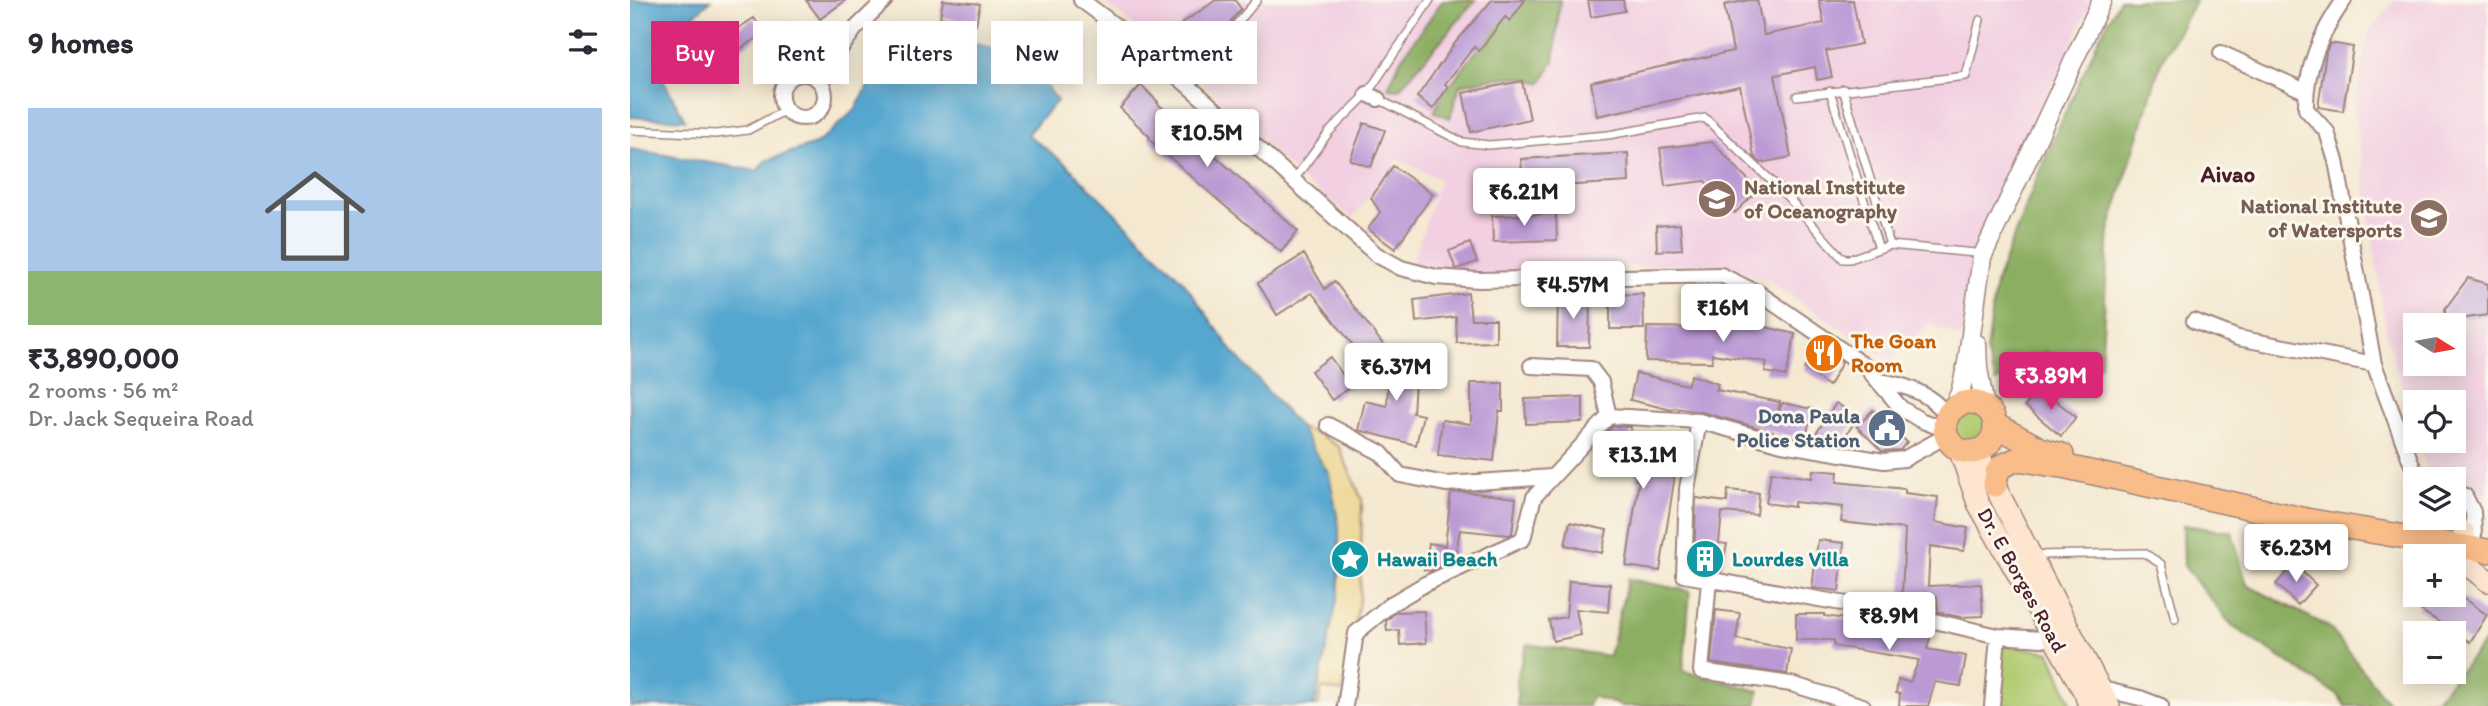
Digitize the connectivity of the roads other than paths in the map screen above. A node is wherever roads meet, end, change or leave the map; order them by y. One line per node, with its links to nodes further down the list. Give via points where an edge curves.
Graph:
1 (885, 0): 8 (street)
2 (1081, 0): 12 (street)
3 (1257, 0): 12 (lane)
4 (1430, 0): 17 (lane)
5 (2102, 0): 23 (street)
6 (2344, 0): 15 (street, via 2324,29)
7 (1980, 20): 13 (lane, via 1966,76)
8 (849, 37)
9 (2221, 53): 15 (street)
10 (785, 84): 18 (street, via 782,104)
11 (820, 84): 18 (street, via 825,100 818,112 805,118)
12 (1186, 85): 20 (street)
13 (1843, 89): 14 (lane); 21 (lane)
14 (1830, 91): 16 (lane); 22 (lane)
15 (2305, 91): 25 (street, via 2305,109 2327,132 2336,161)
16 (1797, 96)
17 (1373, 97): 20 (lane, via 1329,132); 22 (lane, via 1462,142 1489,145 1608,135 1705,118 1783,192 1843,259)
18 (786, 110): 19 (lane, via 748,130 716,134)
19 (630, 130)
20 (1292, 181): 27 (street, via 1377,255 1401,268 1436,276 1479,281 1721,275 1760,294 1865,366)
21 (1890, 245): 22 (lane); 23 (lane)
22 (1880, 249)
23 (1982, 257): 29 (street, via 1977,341); 32 (street)
24 (2193, 321): 25 (street, via 2238,338)
25 (2374, 364): 34 (street)
26 (1531, 366): 28 (street, via 1591,369 1601,382)
27 (1879, 381): 32 (street, via 1901,408); 32 (street, via 1902,385 1939,405)
28 (1609, 416): 30 (street); 35 (street)
29 (1990, 416): 32 (main road, via 1978,403 1963,403); 32 (main road, via 1993,439 1984,449); 38 (main road, via 2040,449 2068,457)
30 (1699, 421): 32 (street, via 1783,444 1884,461 1904,459); 40 (street, via 1687,489 1684,575)
31 (1328, 425): 35 (street, via 1381,453 1400,475 1446,484)
32 (1954, 432): 33 (main road); 36 (main road, Dr. E Borges Road); 44 (main road, Dr. E Borges Road, via 1978,503)
33 (2018, 459): 36 (main road, via 2002,466); 38 (main road, via 2306,520)
34 (2413, 467)
35 (1552, 477): 46 (street, via 1534,497 1523,539 1425,584 1356,633)
36 (1995, 485): 39 (main road, Dr. E Borges Road)
37 (2466, 498): 38 (street, via 2473,512)
38 (2475, 540): 41 (main road, via 2464,562)
39 (2031, 555): 42 (lane, via 2144,553 2161,564); 45 (main road, Dr. E Borges Road)
40 (1709, 580): 43 (street, via 1909,615); 47 (street, via 1701,671 1791,684)
41 (2488, 581)
42 (2175, 619)
43 (1998, 636): 44 (street); 48 (street)
44 (2056, 640): 45 (main road, Dr. E Borges Road)
45 (2096, 699): 49 (street, via 2140,698)
46 (1345, 706)
47 (1863, 706)
48 (1992, 706)
49 (2161, 706)

